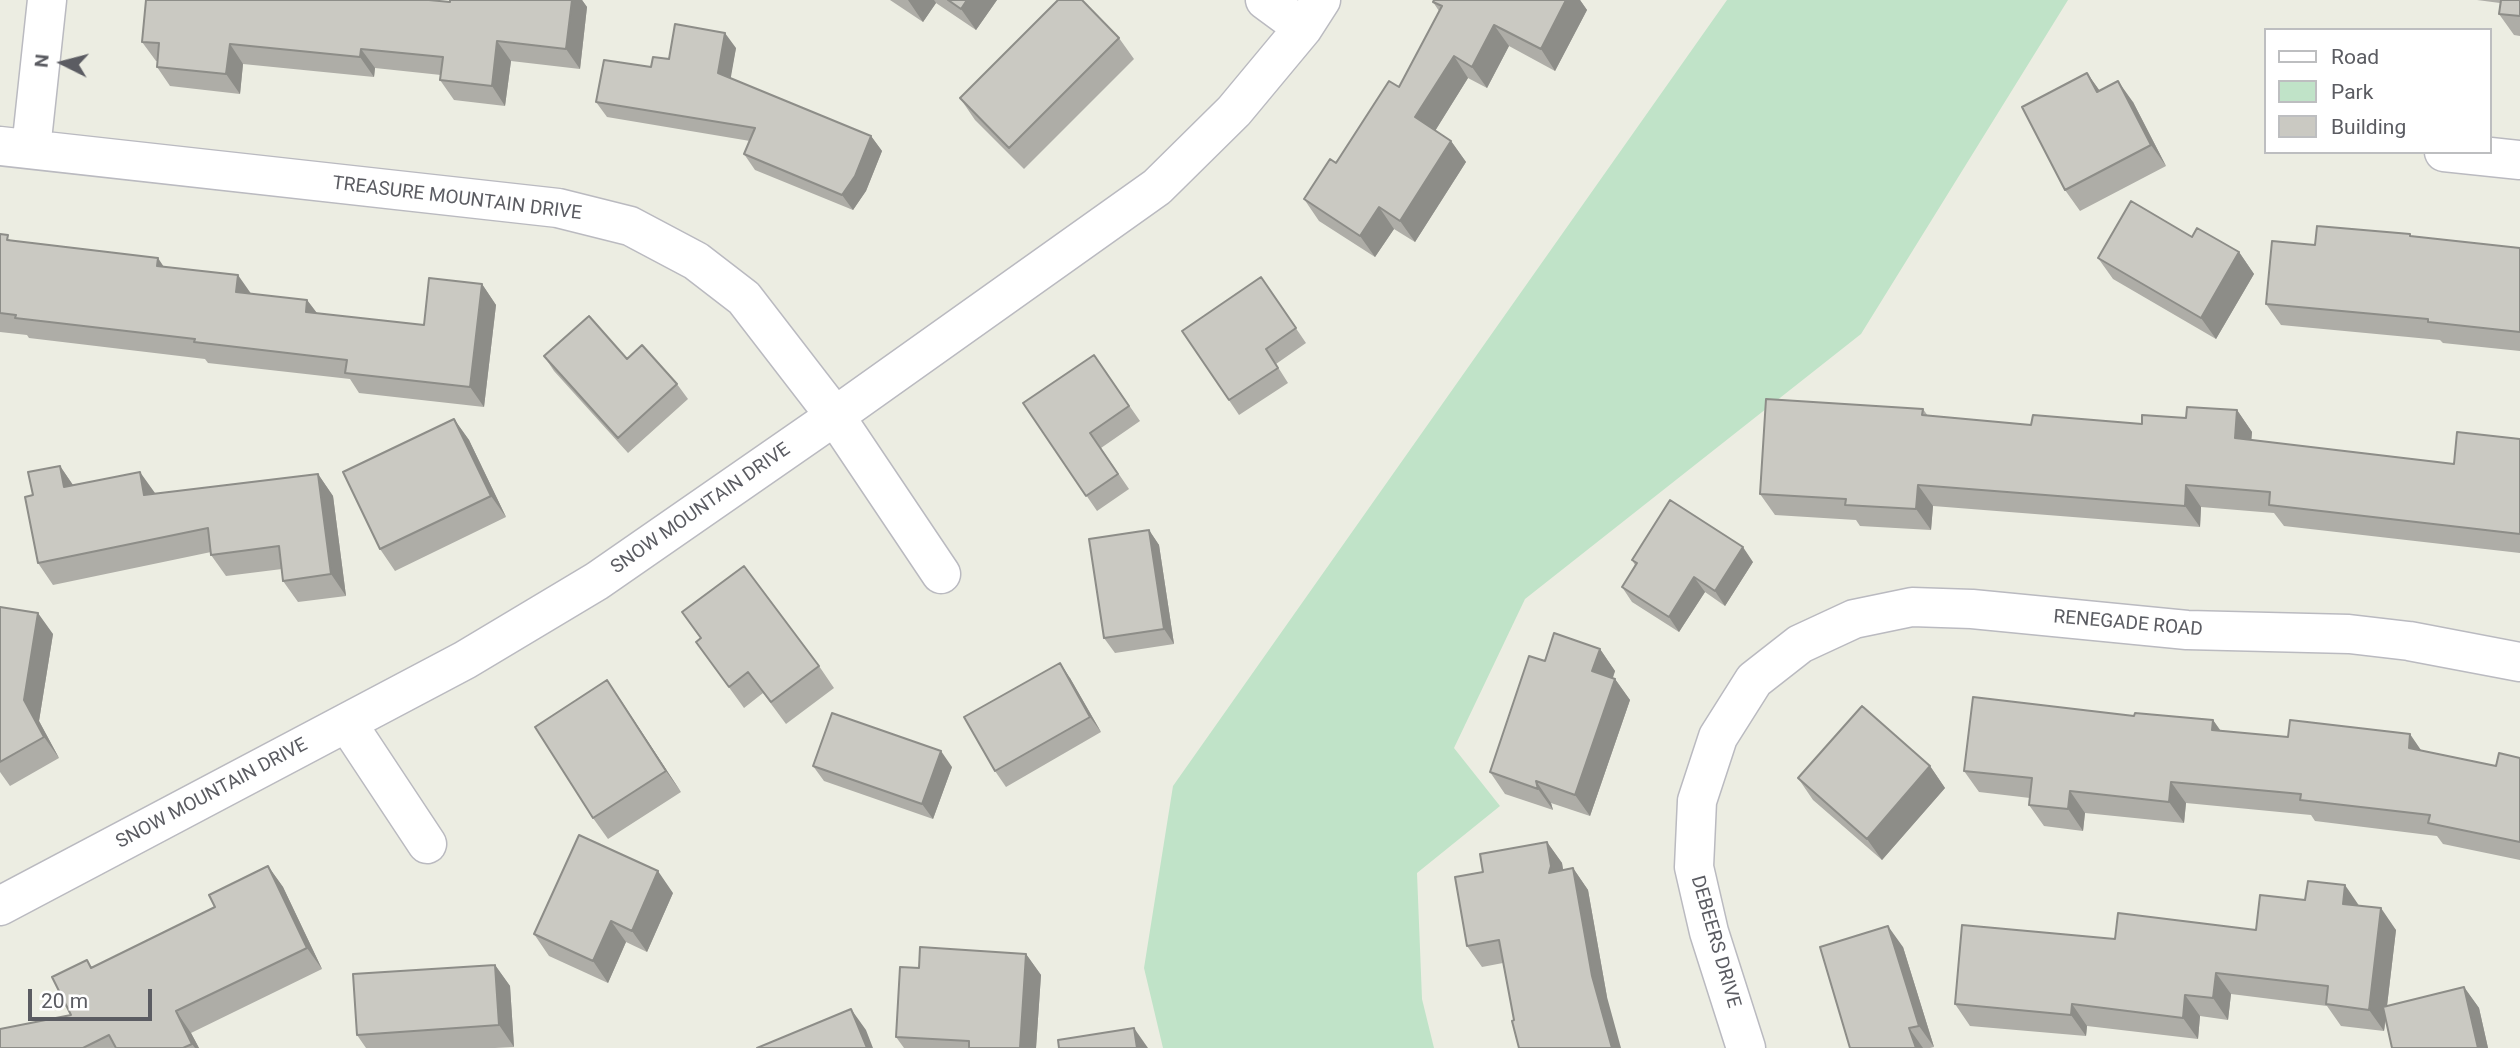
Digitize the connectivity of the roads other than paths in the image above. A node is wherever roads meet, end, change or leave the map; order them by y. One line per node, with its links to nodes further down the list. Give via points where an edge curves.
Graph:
1 (47, 0): 4 (street)
2 (1265, 0): 3 (street)
3 (1312, 14): 7 (street, SNOW MOUNTAIN DRIVE, via 1234,111 1157,187)
4 (16, 148): 7 (street, TREASURE MOUNTAIN DRIVE, via 558,208 630,226 696,261 744,298)
5 (2463, 154): 6 (street)
6 (2520, 160)
7 (835, 416): 8 (street, TREASURE MOUNTAIN DRIVE); 11 (street, SNOW MOUNTAIN DRIVE, via 597,581)
8 (941, 574)
9 (2520, 662): 10 (street, RENEGADE ROAD, via 2349,634 2187,630 1912,607 1854,619 1800,644)
10 (1754, 680): 14 (street, DEBEERS DRIVE, via 1718,737 1701,788 1695,867 1709,932)
11 (347, 723): 12 (street); 13 (street, SNOW MOUNTAIN DRIVE)
12 (427, 844)
13 (0, 906)
14 (1746, 1048)

